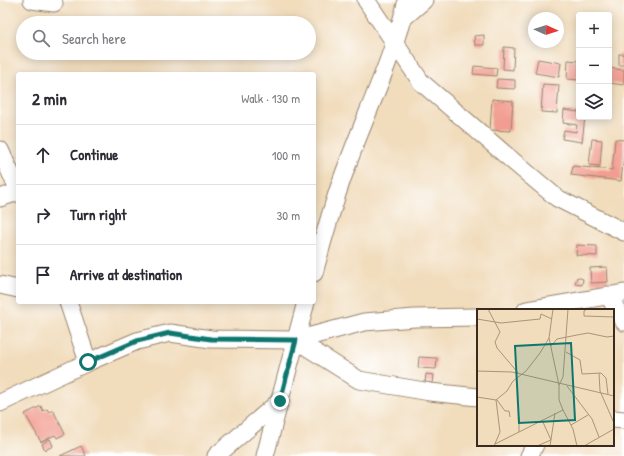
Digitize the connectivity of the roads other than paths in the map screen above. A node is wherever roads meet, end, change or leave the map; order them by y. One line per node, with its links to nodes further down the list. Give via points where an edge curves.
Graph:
1 (32, 0): 5 (street)
2 (366, 0): 7 (street)
3 (407, 0): 6 (street)
4 (424, 0): 6 (street)
5 (54, 3)
6 (402, 19): 7 (street)
7 (394, 44): 12 (street, via 421,82 557,198); 13 (street, via 333,205)
8 (0, 150): 9 (street)
9 (16, 186)
10 (16, 192): 11 (street)
11 (0, 198)
12 (624, 232)
13 (316, 266)
14 (0, 285): 15 (street)
15 (16, 288)
16 (616, 294): 19 (street); 21 (street)
17 (69, 304): 23 (street)
18 (305, 304): 22 (street)
19 (534, 309)
20 (477, 317): 22 (street, via 364,322)
21 (624, 322)
22 (296, 340): 23 (street, via 211,339 170,333 137,341); 24 (street, via 359,380); 25 (street)
23 (88, 362): 26 (street)
24 (477, 397)
25 (280, 401): 30 (street); 31 (street)
26 (0, 403)
27 (614, 419): 28 (street)
28 (624, 420)
29 (535, 446): 32 (street)
30 (216, 456)
31 (265, 456)
32 (529, 456)

